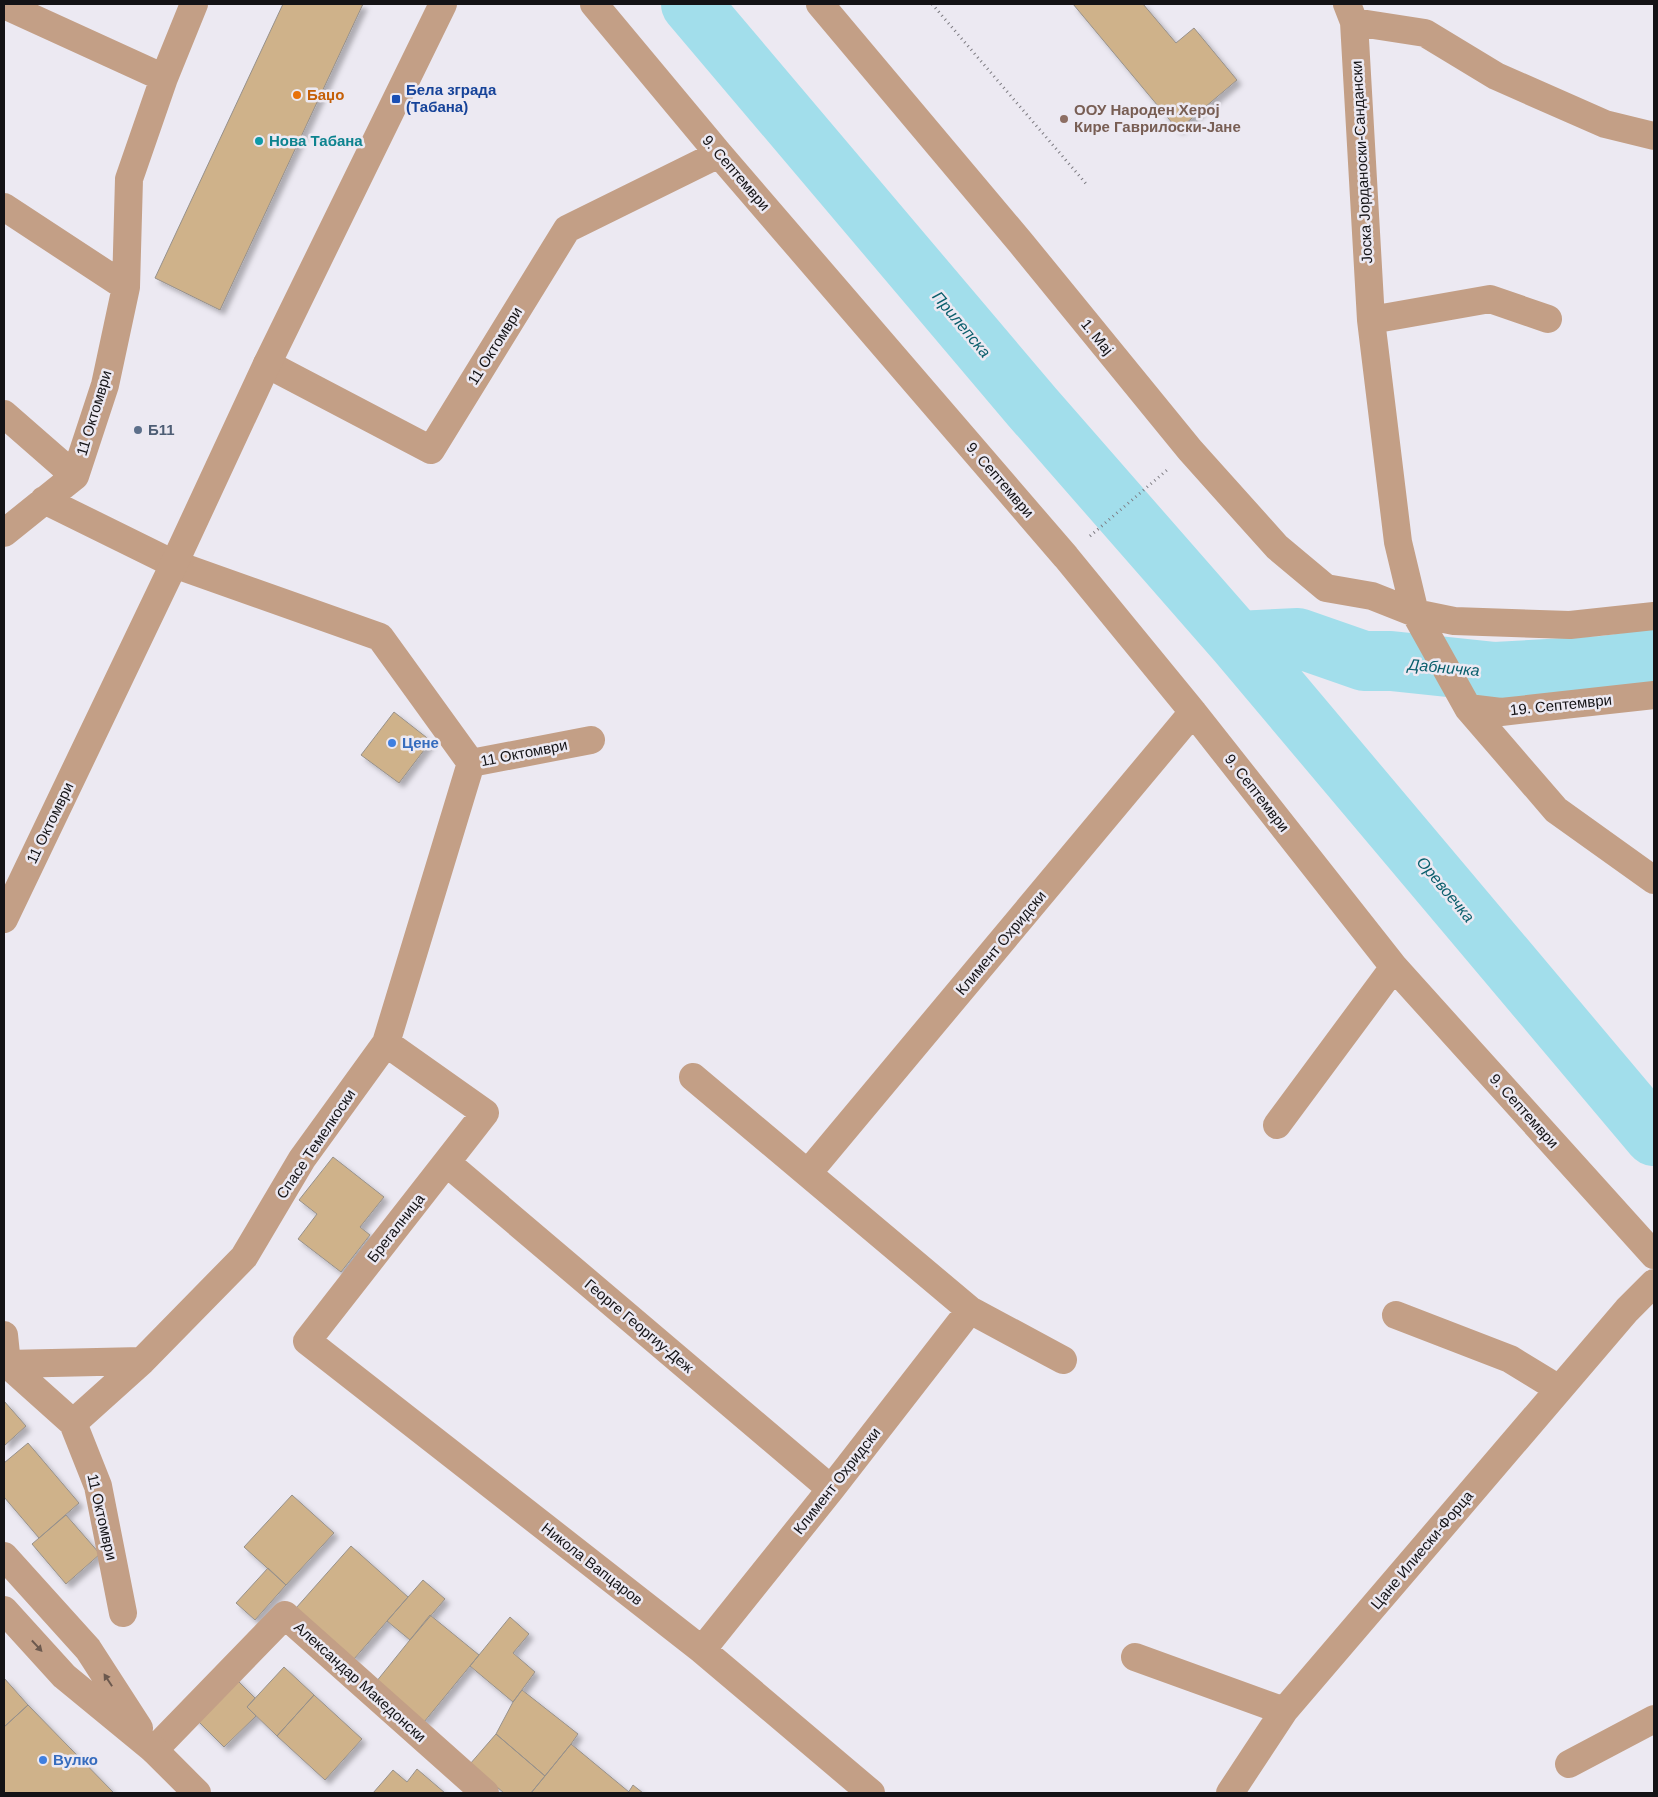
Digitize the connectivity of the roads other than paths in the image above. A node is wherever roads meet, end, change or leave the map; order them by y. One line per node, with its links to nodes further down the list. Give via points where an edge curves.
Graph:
1 (194, 4): 7 (street, 11 Октомври)
2 (443, 4): 14 (street, 11 Октомври)
3 (594, 4): 9 (street, 9. Септември)
4 (820, 4): 20 (street, 1. Мај, via 1190,450 1277,547 1326,588 1372,596)
5 (4, 5): 7 (street)
6 (1350, 13): 8 (street, via 1425,33 1496,76 1605,124); 13 (street, Јоска Јорданоски-Сандански)
7 (164, 78): 11 (street, 11 Октомври, via 129,179)
8 (1654, 136)
9 (719, 154): 14 (street, 11 Октомври, via 567,229 431,450); 24 (street, 9. Септември, via 1066,557)
10 (4, 207): 11 (street)
11 (126, 287): 16 (street, 11 Октомври, via 105,385)
12 (1548, 319): 13 (street, via 1490,299)
13 (1371, 320): 20 (street, Јоска Јорданоски-Сандански, via 1398,542)
14 (267, 364): 19 (street, 11 Октомври)
15 (4, 414): 16 (street)
16 (75, 476): 17 (street, 11 Октомври)
17 (44, 500): 18 (street, 11 Октомври); 19 (street, 11 Октомври)
18 (4, 533)
19 (174, 564): 26 (street, 11 Октомври, via 380,637); 28 (street, 11 Октомври)
20 (1415, 613): 21 (street, 1. Мај, via 1454,621 1570,625); 23 (street, Јоска Јорданоски-Сандански)
21 (1654, 616)
22 (1654, 695): 23 (street, 19. Септември, via 1502,712)
23 (1468, 708): 27 (street, via 1556,810)
24 (1193, 712): 29 (street, 9. Септември); 34 (street, Климент Охридски)
25 (591, 740): 26 (street, 11 Октомври)
26 (471, 763): 30 (street, Спасе Темелкоски)
27 (1654, 880)
28 (4, 919)
29 (1394, 967): 32 (street); 35 (street, 9. Септември)
30 (386, 1043): 33 (street, Брегалница, via 485,1113); 41 (street, Спасе Темелкоски, via 302,1159 244,1257)
31 (693, 1077): 34 (street)
32 (1277, 1125)
33 (448, 1163): 40 (street, Брегалница); 46 (street, Георге Георгиу-Деж)
34 (808, 1173): 37 (street)
35 (1654, 1255)
36 (1654, 1283): 44 (street, Цане Илиески-Форца, via 1626,1310)
37 (970, 1310): 42 (street); 46 (street, Климент Охридски)
38 (1396, 1315): 44 (street, via 1510,1359)
39 (4, 1335): 43 (street)
40 (307, 1342): 50 (street, Никола Вапцаров)
41 (142, 1360): 43 (street); 45 (street)
42 (1063, 1360)
43 (7, 1364): 45 (street, 11 Октомври)
44 (1559, 1389): 52 (street, Цане Илиески-Форца)
45 (73, 1424): 49 (street, 11 Октомври, via 98,1486)
46 (831, 1489): 50 (street, Климент Охридски)
47 (4, 1556): 54 (street, one-way to 47, via 88,1649)
48 (4, 1610): 54 (street, one-way to 54, via 64,1676)
49 (123, 1613)
50 (702, 1650): 59 (street, Никола Вапцаров)
51 (1135, 1657): 52 (street)
52 (1284, 1711): 56 (street, Цане Илиески-Форца)
53 (1654, 1719): 55 (street)
54 (154, 1750): 57 (street); 58 (street, Александар Македонски, via 285,1615)
55 (1569, 1764)
56 (1242, 1789)
57 (197, 1793)
58 (485, 1793)
59 (871, 1793)

